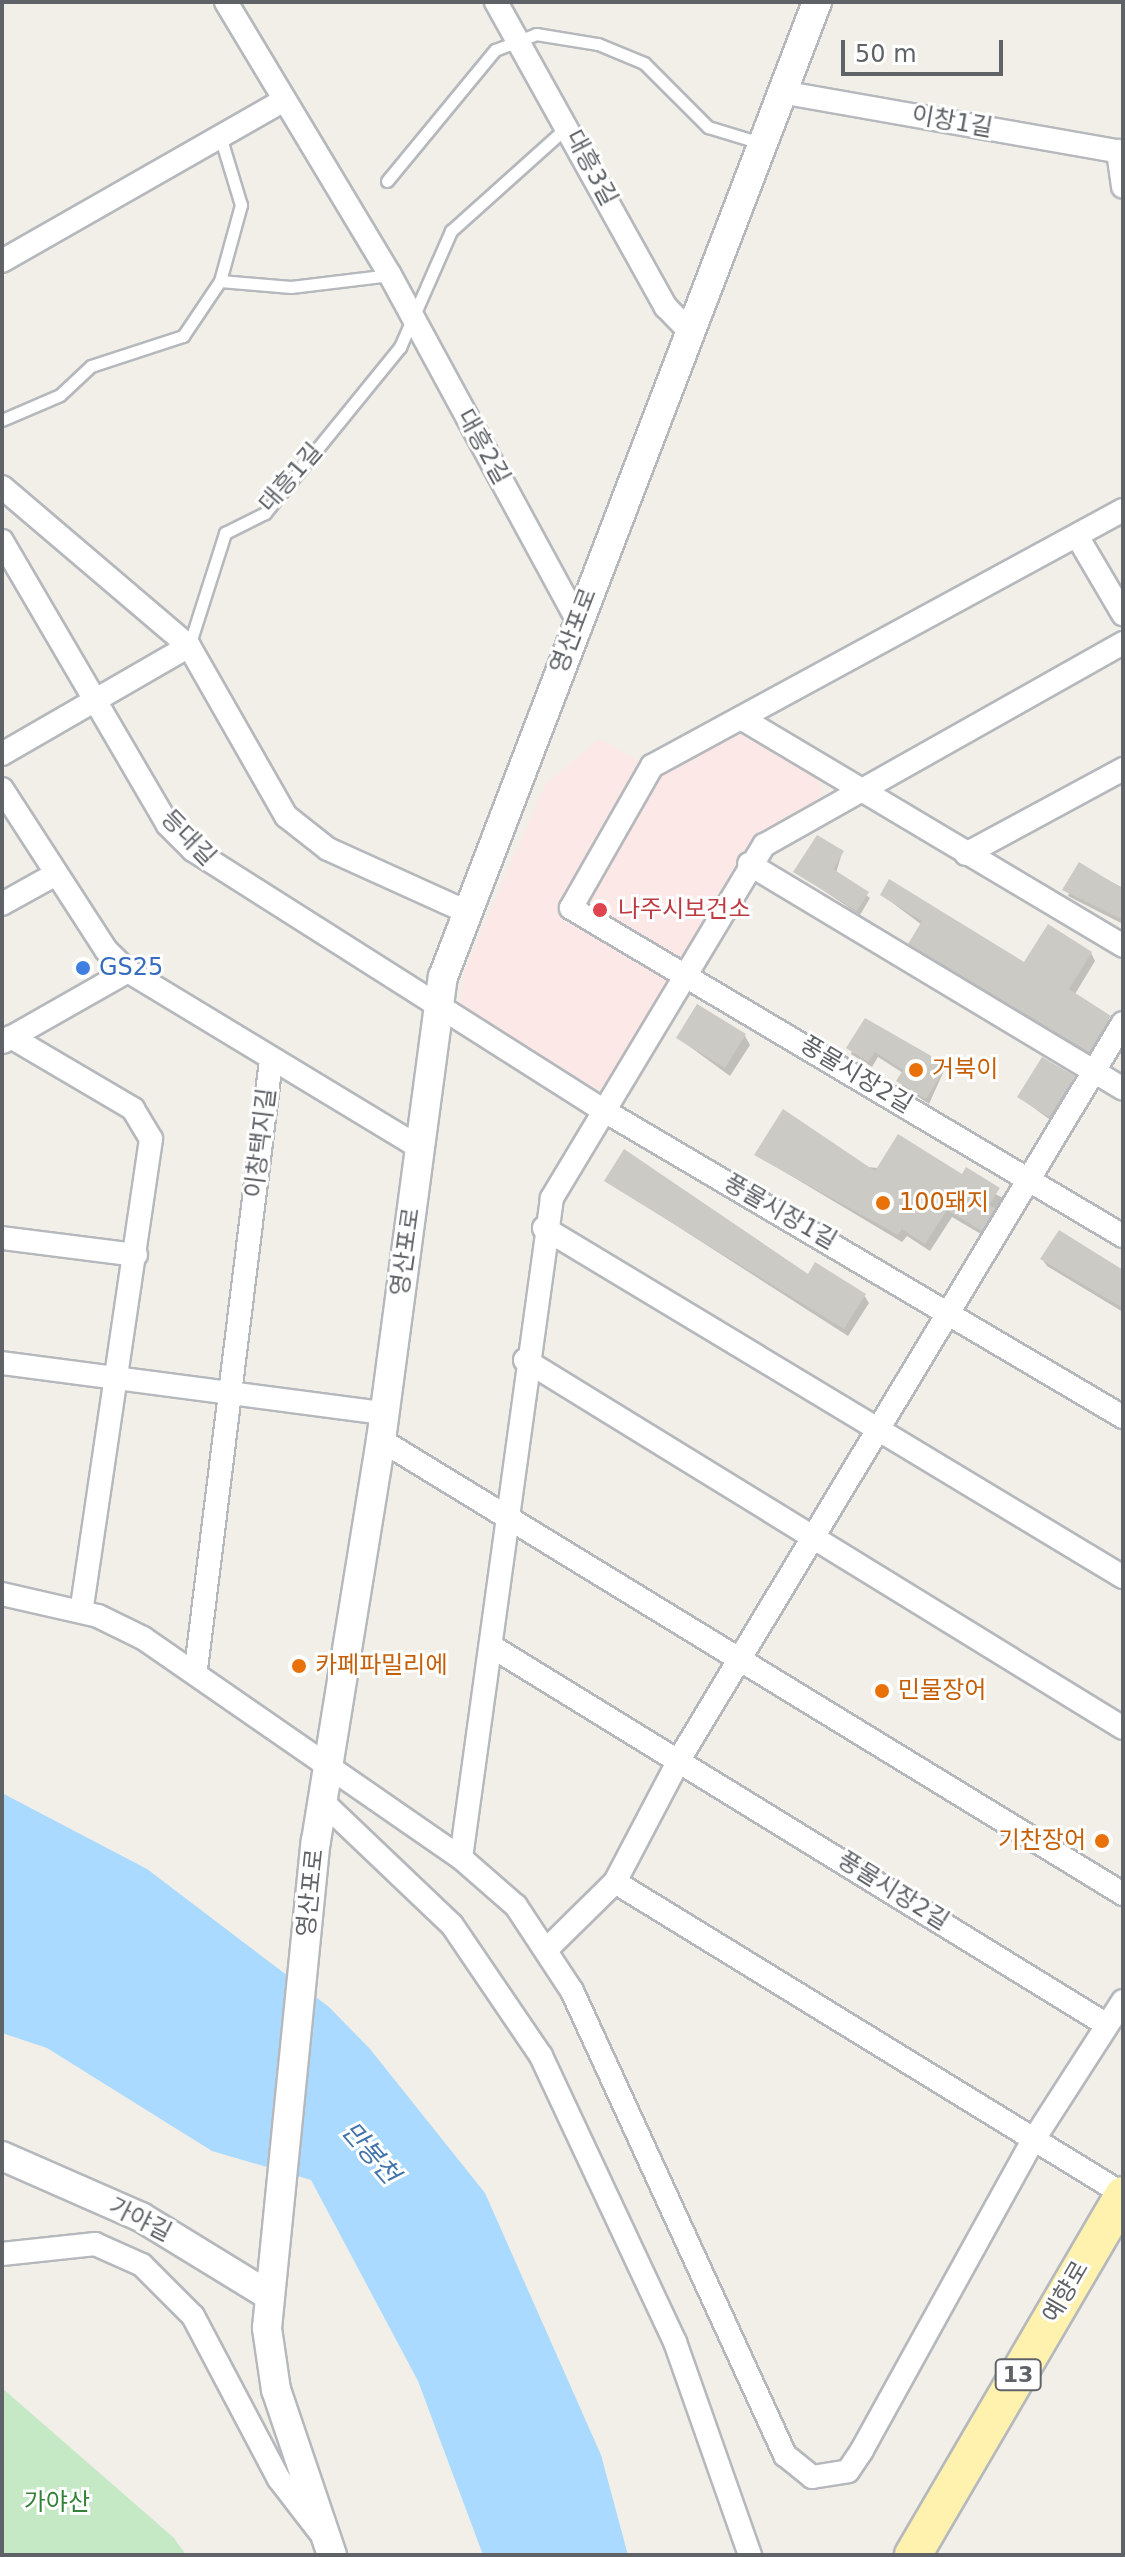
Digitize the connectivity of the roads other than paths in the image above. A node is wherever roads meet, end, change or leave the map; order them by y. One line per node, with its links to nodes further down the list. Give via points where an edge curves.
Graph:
1 (226, 2): 6 (street, 대흥2길)
2 (496, 2): 4 (street, 대흥3길)
3 (817, 2): 5 (street, 영산포로)
4 (518, 39): 7 (street, 대흥3길); 9 (lane, via 553,33 623,54 671,83 708,127); 11 (lane, via 495,50)
5 (781, 92): 9 (street, 영산포로); 10 (street, 이창1길)
6 (284, 100): 8 (street); 14 (street, 대흥2길)
7 (569, 126): 16 (lane, 대흥1길, via 451,231); 17 (street, 대흥3길, via 666,307)
8 (220, 136): 13 (street); 15 (lane, via 241,205)
9 (761, 144): 17 (street, 영산포로)
10 (1120, 152): 12 (street)
11 (387, 181)
12 (1123, 187)
13 (2, 261)
14 (390, 275): 15 (lane, via 291,287); 16 (street, 대흥2길)
15 (220, 281): 18 (lane, via 183,336 91,366 60,395)
16 (410, 313): 24 (street, 대흥2길); 26 (lane, 대흥1길, via 400,347 265,513 225,533)
17 (689, 331): 24 (street, 영산포로)
18 (2, 420)
19 (2, 487): 26 (street)
20 (1123, 510): 21 (street)
21 (1077, 536): 23 (street); 28 (street)
22 (2, 541): 27 (street, 등대길)
23 (1123, 614)
24 (577, 620): 37 (street, 영산포로)
25 (1123, 643): 32 (street)
26 (189, 646): 27 (street); 37 (street, via 286,816 328,849)
27 (94, 702): 29 (street); 41 (street, 등대길, via 168,825 193,850)
28 (741, 718): 32 (street); 40 (street, 풍물시장2길, via 652,766 571,908)
29 (2, 754)
30 (1123, 769): 33 (street)
31 (2, 789): 35 (street, 이창택지길)
32 (857, 790): 33 (street); 34 (street, via 786,828)
33 (966, 854): 38 (street)
34 (749, 864): 40 (street); 45 (street)
35 (54, 875): 36 (street); 39 (street, 이창택지길)
36 (2, 904)
37 (469, 913): 41 (street, 영산포로)
38 (1123, 946)
39 (128, 971): 43 (street); 44 (street, 이창택지길)
40 (682, 973): 47 (street); 49 (street, 풍물시장2길)
41 (438, 1008): 47 (street, 풍물시장1길); 48 (street, 영산포로)
42 (1123, 1023): 45 (street)
43 (7, 1040): 53 (street, via 133,1109 151,1139)
44 (271, 1061): 48 (street); 58 (street, 이창택지길)
45 (1094, 1071): 46 (street); 49 (street)
46 (1123, 1089)
47 (603, 1110): 50 (street, via 552,1198); 54 (street, 풍물시장1길)
48 (420, 1148): 60 (street, 영산포로)
49 (1030, 1178): 51 (street, 풍물시장2길); 54 (street)
50 (544, 1228): 55 (street); 61 (street)
51 (1123, 1236)
52 (2, 1238): 53 (street)
53 (136, 1255): 57 (street)
54 (950, 1310): 59 (street, 풍물시장1길); 61 (street)
55 (525, 1360): 62 (street); 63 (street)
56 (2, 1363): 57 (street)
57 (119, 1378): 58 (street); 66 (street)
58 (230, 1393): 60 (street); 69 (street, 이창택지길)
59 (1123, 1417)
60 (383, 1426): 62 (street); 72 (street, 영산포로)
61 (880, 1427): 63 (street); 64 (street)
62 (507, 1517): 67 (street); 68 (street)
63 (813, 1538): 68 (street); 70 (street)
64 (1123, 1577)
65 (2, 1594): 66 (street)
66 (81, 1611): 69 (street)
67 (491, 1646): 71 (street, 풍물시장2길); 74 (street)
68 (740, 1659): 71 (street); 76 (street)
69 (196, 1669): 72 (street)
70 (1123, 1728)
71 (680, 1758): 75 (street); 79 (street, 풍물시장2길)
72 (333, 1765): 73 (street, 영산포로); 74 (street)
73 (325, 1804): 84 (street, 영산포로, via 316,1841); 86 (street, via 444,1915 541,2056 675,2342)
74 (461, 1858): 77 (street, via 499,1888)
75 (615, 1882): 77 (street); 80 (street)
76 (1123, 1894)
77 (547, 1949): 80 (street, via 632,2113 785,2455 812,2477 839,2474 855,2461)
78 (1123, 2001): 79 (street)
79 (1107, 2025): 80 (street)
80 (1034, 2139): 82 (street)
81 (2, 2156): 84 (street, 가야길, via 141,2217)
82 (1123, 2195): 87 (main road, 예향로 / 13)
83 (2, 2254): 85 (street, via 95,2244 142,2265 193,2316 279,2479)
84 (270, 2296): 85 (street, 영산포로, via 276,2390)
85 (328, 2547)
86 (750, 2555)
87 (913, 2555)

